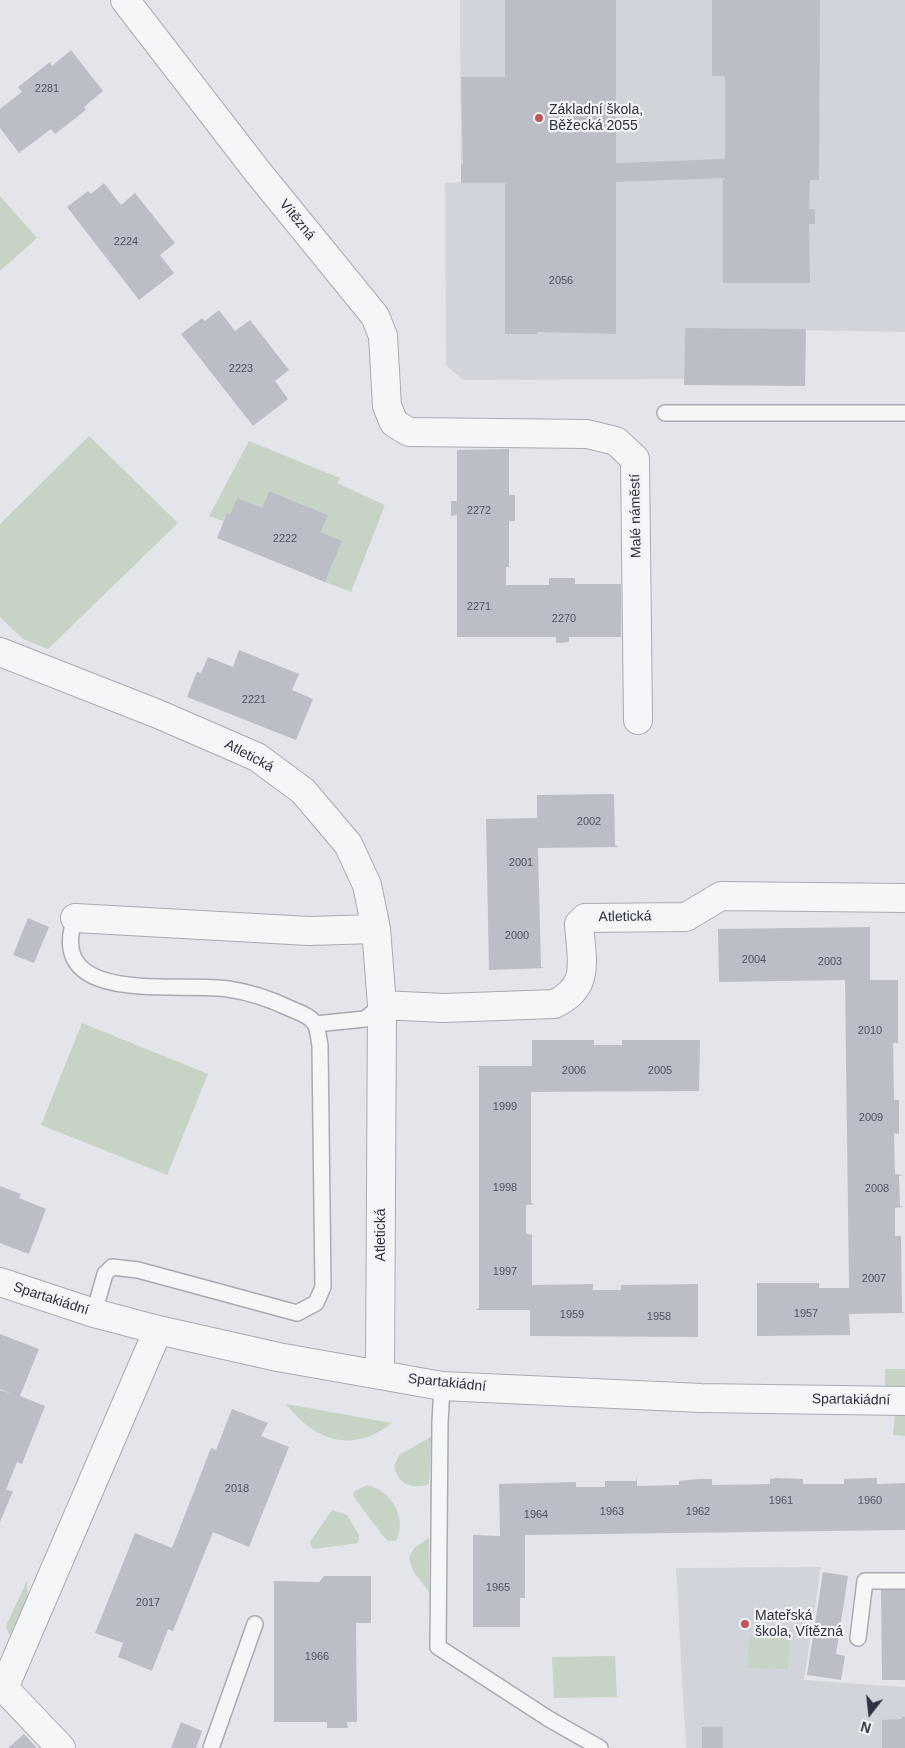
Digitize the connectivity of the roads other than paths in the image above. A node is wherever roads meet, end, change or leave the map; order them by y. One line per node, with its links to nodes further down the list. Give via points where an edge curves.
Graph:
1 (125, 0): 4 (street, Vítězná, via 257,171 375,316 383,336 387,406 394,423 409,432)
2 (665, 413): 3 (lane)
3 (905, 413)
4 (436, 434): 6 (street, Malé náměstí, via 587,434 616,440 635,459)
5 (0, 652): 9 (street, Atletická, via 208,735 257,757 280,773 303,791 348,844 367,884)
6 (638, 720)
7 (905, 898): 10 (street, Atletická, via 721,896 686,917 585,918 579,924 582,974 575,991 568,998 554,1004 444,1008)
8 (75, 918): 9 (street, via 309,931); 11 (lane, via 69,935 74,958 89,975 118,985 228,988 268,999 309,1017)
9 (376, 929): 10 (street, Atletická)
10 (382, 1005): 11 (lane, via 365,1019); 15 (street, Atletická)
11 (315, 1024): 13 (lane, via 320,1046 323,1287 316,1303 297,1313 138,1270 112,1267 105,1274)
12 (0, 1282): 13 (street, Spartakiádní)
13 (94, 1313): 14 (street, Spartakiádní)
14 (158, 1330): 15 (street, Spartakiádní, via 278,1357); 21 (street)
15 (380, 1375): 16 (street, Spartakiádní)
16 (442, 1386): 17 (street, Spartakiádní, via 702,1398); 24 (lane, via 438,1647)
17 (905, 1401)
18 (905, 1581): 20 (lane, via 865,1581)
19 (255, 1624): 23 (lane)
20 (858, 1638)
21 (2, 1686): 22 (street)
22 (61, 1748)
23 (211, 1748)
24 (600, 1748)

